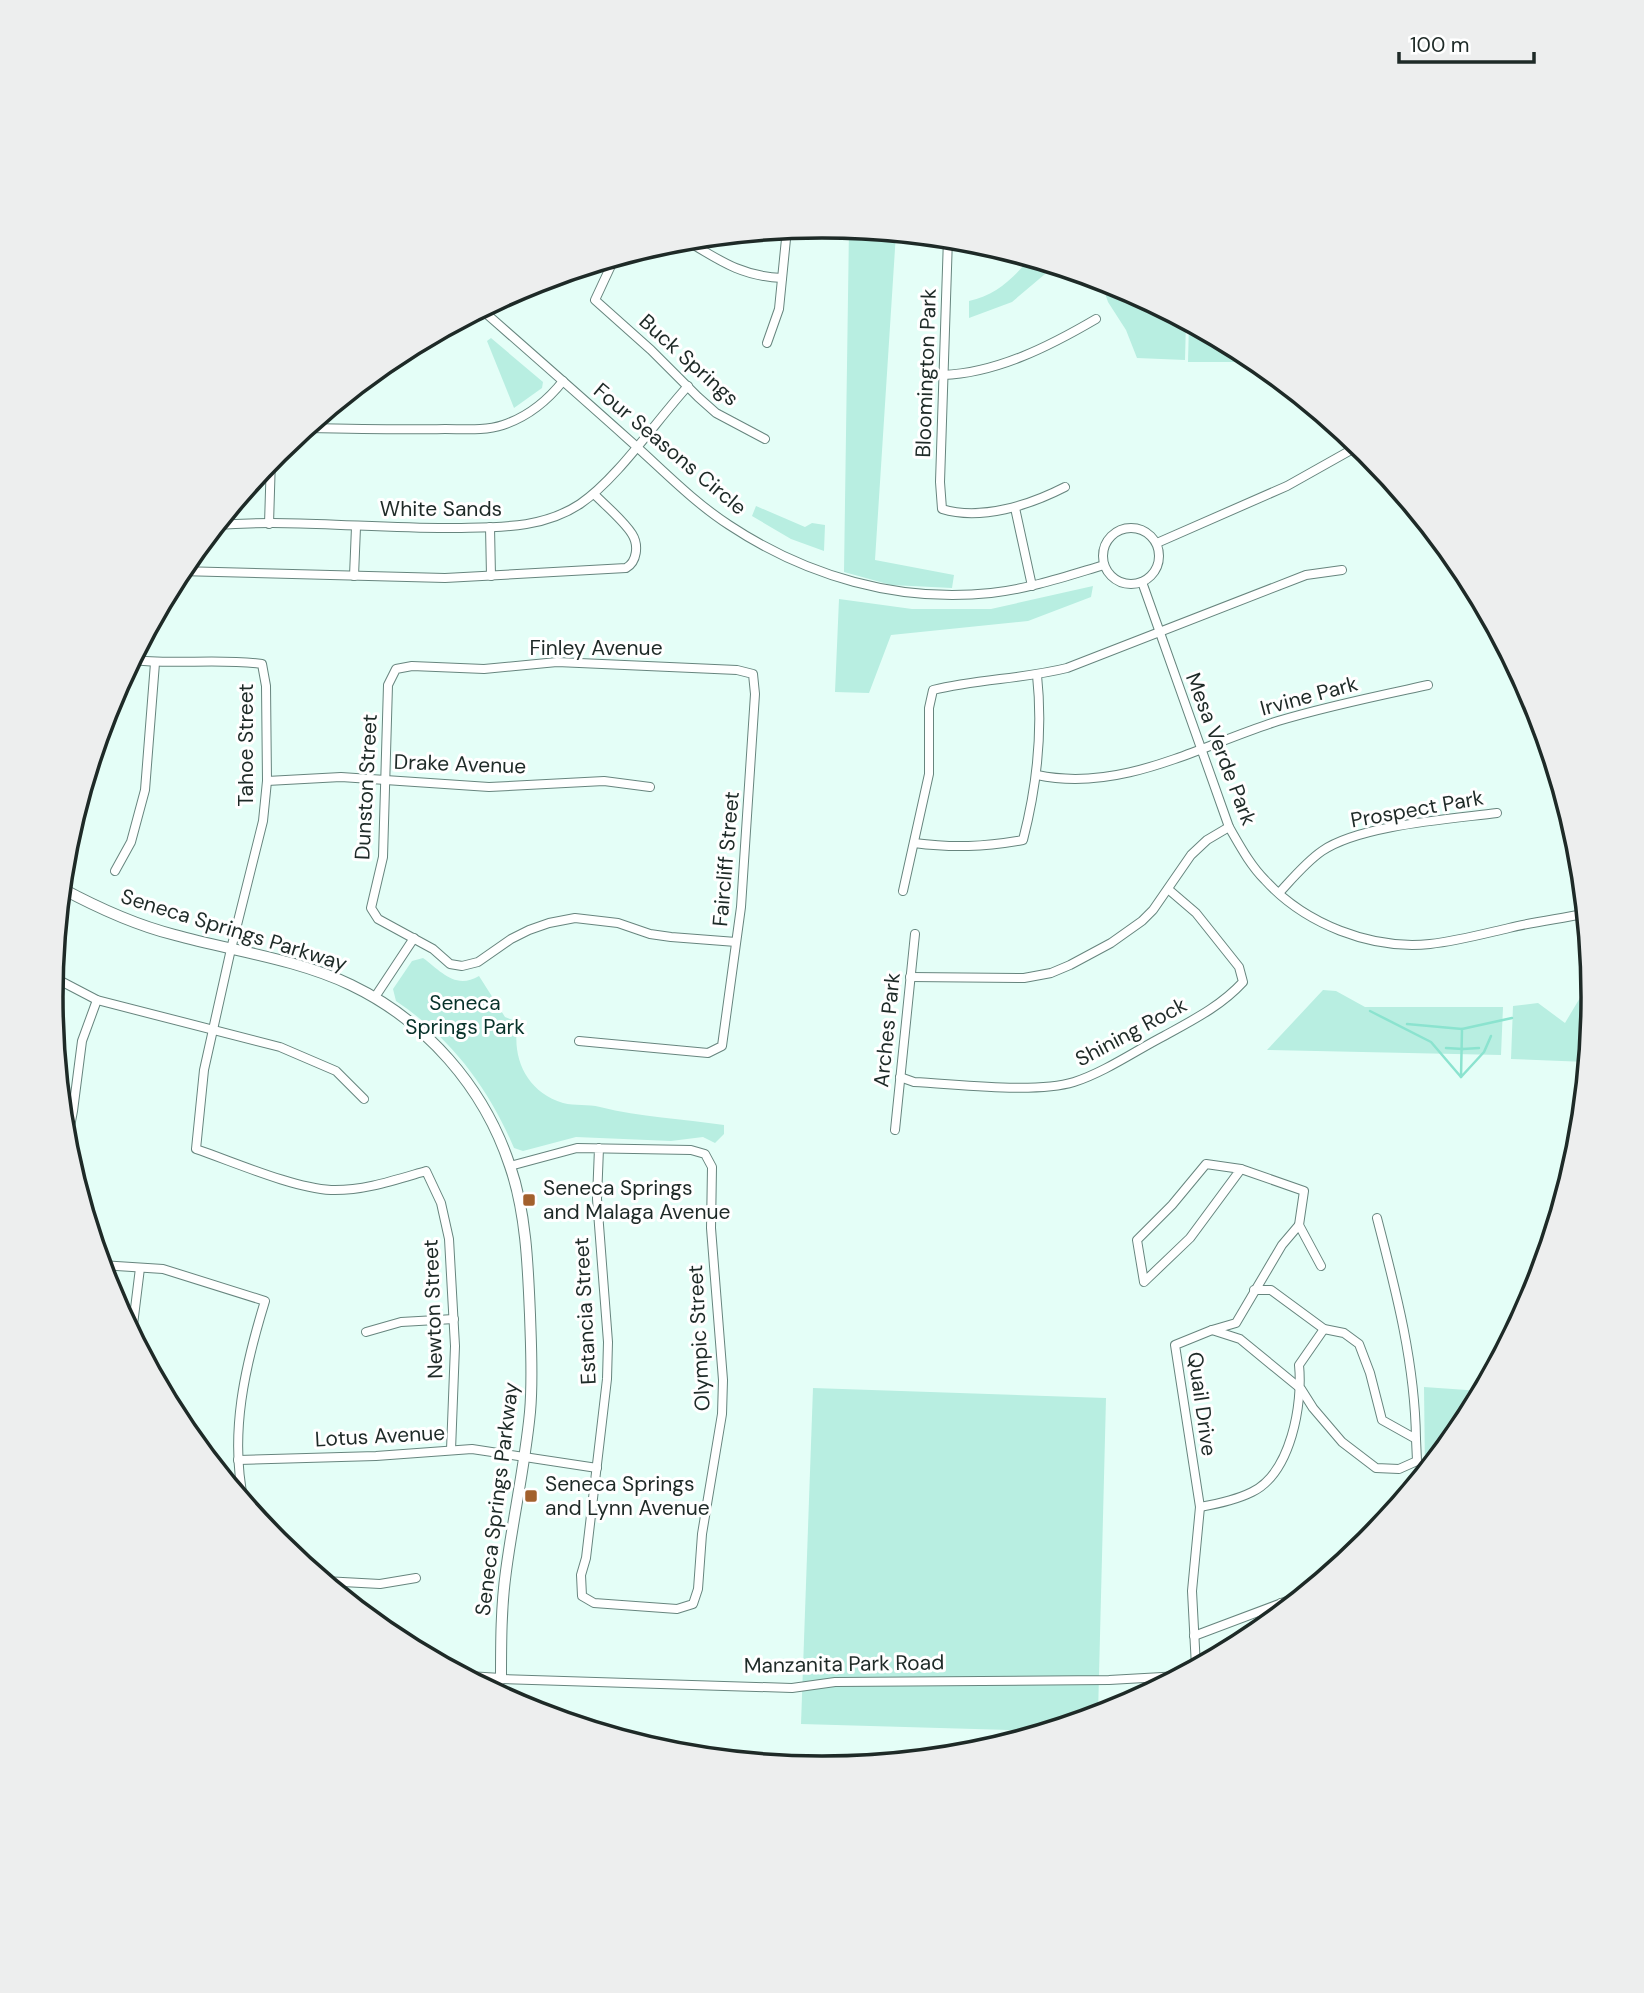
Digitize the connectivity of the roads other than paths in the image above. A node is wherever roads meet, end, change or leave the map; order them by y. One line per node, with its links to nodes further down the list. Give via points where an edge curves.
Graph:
1 (786, 238): 5 (street)
2 (699, 248): 5 (street, via 737,270)
3 (948, 248): 9 (street, Bloomington Park)
4 (610, 268): 11 (street, Buck Springs, via 595,300)
5 (782, 278): 8 (street, via 779,309)
6 (488, 315): 10 (street, Four Seasons Circle)
7 (1096, 319): 9 (street, via 1063,339 992,368)
8 (767, 343)
9 (943, 374): 19 (street, Bloomington Park, via 942,509 966,513)
10 (563, 381): 12 (street, via 535,408 503,425 483,429); 14 (street, Four Seasons Circle)
11 (688, 386): 13 (street, Buck Springs, via 716,413); 14 (street, White Sands)
12 (320, 428)
13 (765, 439)
14 (637, 446): 18 (street, White Sands); 31 (street, Four Seasons Circle, via 728,524 810,568 860,584 931,595 993,593)
15 (1349, 451): 24 (street, via 1287,486)
16 (271, 475): 20 (street)
17 (1065, 487): 19 (street)
18 (594, 494): 23 (street, White Sands, via 545,521); 29 (street, via 632,534 635,558 631,565)
19 (1015, 508): 31 (street)
20 (270, 524): 21 (street, White Sands); 22 (street, White Sands)
21 (228, 525)
22 (356, 527): 23 (street, White Sands); 28 (street)
23 (490, 527): 29 (street)
24 (1157, 543): 25 (street, via 1134,527 1116,531 1104,546); 30 (street, via 1156,570)
25 (1104, 565): 30 (street, via 1115,580); 31 (street, Four Seasons Circle)
26 (1342, 570): 32 (street, via 1306,575)
27 (194, 571): 28 (street)
28 (354, 576): 29 (street)
29 (491, 576)
30 (1142, 582): 32 (street, Mesa Verde Park)
31 (1032, 586)
32 (1160, 633): 37 (street); 39 (street, Mesa Verde Park)
33 (141, 661): 34 (street)
34 (155, 663): 42 (street, Tahoe Street, via 262,664); 47 (street, via 145,790 131,842)
35 (396, 669): 36 (street, Finley Avenue, via 484,669 557,662); 41 (street, Dunston Street, via 388,685)
36 (753, 674): 55 (street, Faircliff Street, via 747,843)
37 (1037, 675): 40 (street); 46 (street, via 933,690 929,774)
38 (1428, 685): 39 (street, Irvine Park, via 1309,712)
39 (1201, 749): 40 (street, Irvine Park, via 1109,778 1058,780); 45 (street, Mesa Verde Park)
40 (1037, 775): 46 (street, via 1023,840 985,847)
41 (384, 779): 42 (street, Drake Avenue); 43 (street, Drake Avenue, via 489,787 604,781); 54 (street, Dunston Street, via 383,857 371,908 378,919)
42 (267, 781): 56 (street, Tahoe Street, via 263,821)
43 (650, 787)
44 (1497, 813): 51 (street, Prospect Park, via 1350,837 1322,851)
45 (1229, 827): 48 (street, via 1191,855); 51 (street, Mesa Verde Park, via 1251,864)
46 (914, 843): 49 (street)
47 (115, 871)
48 (1168, 889): 57 (street, via 1129,932 1051,973 1024,978); 63 (street, Shining Rock, via 1196,913 1239,967 1243,982 1228,998 1072,1083 1042,1087 914,1082)
49 (903, 891)
50 (70, 893): 56 (street, Seneca Springs Parkway, via 138,923)
51 (1279, 893): 52 (street, Mesa Verde Park, via 1327,926 1405,944 1455,941)
52 (1576, 915)
53 (915, 934): 57 (street, Arches Park)
54 (414, 938): 55 (street, via 450,964 462,966 478,962 529,930 575,918 598,919 650,934); 59 (street)
55 (736, 942): 62 (street, Faircliff Street, via 722,1046 708,1054)
56 (231, 949): 59 (street, Seneca Springs Parkway, via 326,974); 61 (street, Tahoe Street)
57 (910, 976): 63 (street, Arches Park)
58 (64, 983): 60 (street)
59 (375, 997): 68 (street, Seneca Springs Parkway, via 419,1028 446,1056 491,1120)
60 (97, 1000): 61 (street); 65 (street, via 82,1041)
61 (212, 1030): 64 (street, via 316,1061 336,1071); 70 (street, Tahoe Street, via 196,1149 307,1187 330,1190)
62 (579, 1041)
63 (900, 1077): 66 (street, Arches Park)
64 (364, 1099)
65 (72, 1114)
66 (895, 1130)
67 (599, 1148): 68 (street, via 556,1152); 87 (street, Estancia Street, via 598,1221 608,1342); 92 (street, Olympic Street, via 691,1150 705,1154 712,1167 710,1228 723,1380 693,1604 677,1609 594,1603)
68 (510, 1166): 85 (street, Seneca Springs Parkway, via 523,1230 529,1296 530,1410)
69 (1241, 1169): 69 (street, via 1206,1164 1137,1240 1144,1282 1190,1238); 72 (street, via 1304,1191)
70 (426, 1171): 78 (street, Newton Street, via 441,1203 449,1239)
71 (1377, 1218): 83 (street, via 1404,1321)
72 (1299, 1225): 74 (street); 76 (street)
73 (113, 1266): 75 (street)
74 (1321, 1266)
75 (140, 1268): 77 (street); 86 (street, via 177,1272 265,1301 242,1389)
76 (1254, 1290): 79 (street, via 1271,1290); 80 (street, via 1236,1323)
77 (134, 1316)
78 (454, 1319): 81 (street, via 401,1322); 84 (street, Newton Street)
79 (1324, 1329): 82 (street, via 1299,1365); 83 (street, via 1344,1333 1360,1344 1382,1420)
80 (1212, 1330): 82 (street, via 1240,1339); 89 (street, Quail Drive, via 1175,1345)
81 (366, 1332)
82 (1301, 1389): 83 (street, via 1342,1442 1376,1468 1399,1469 1417,1461); 89 (street, via 1296,1422 1278,1469 1254,1491)
83 (1416, 1439)
84 (452, 1450): 85 (street, Lotus Avenue); 86 (street, Lotus Avenue)
85 (524, 1458): 87 (street, Lotus Avenue); 98 (street, Seneca Springs Parkway, via 504,1583)
86 (238, 1460): 88 (street)
87 (597, 1468): 92 (street, Estancia Street)
88 (242, 1486)
89 (1200, 1507): 94 (street, via 1192,1591)
90 (416, 1578): 91 (street, via 380,1584)
91 (340, 1582)
92 (582, 1596)
93 (1276, 1605): 94 (street)
94 (1194, 1636): 95 (street)
95 (1195, 1657)
96 (1157, 1677): 98 (street, Manzanita Park Road, via 835,1682 793,1688)
97 (489, 1678): 98 (street, Manzanita Park Road)
98 (500, 1679)

